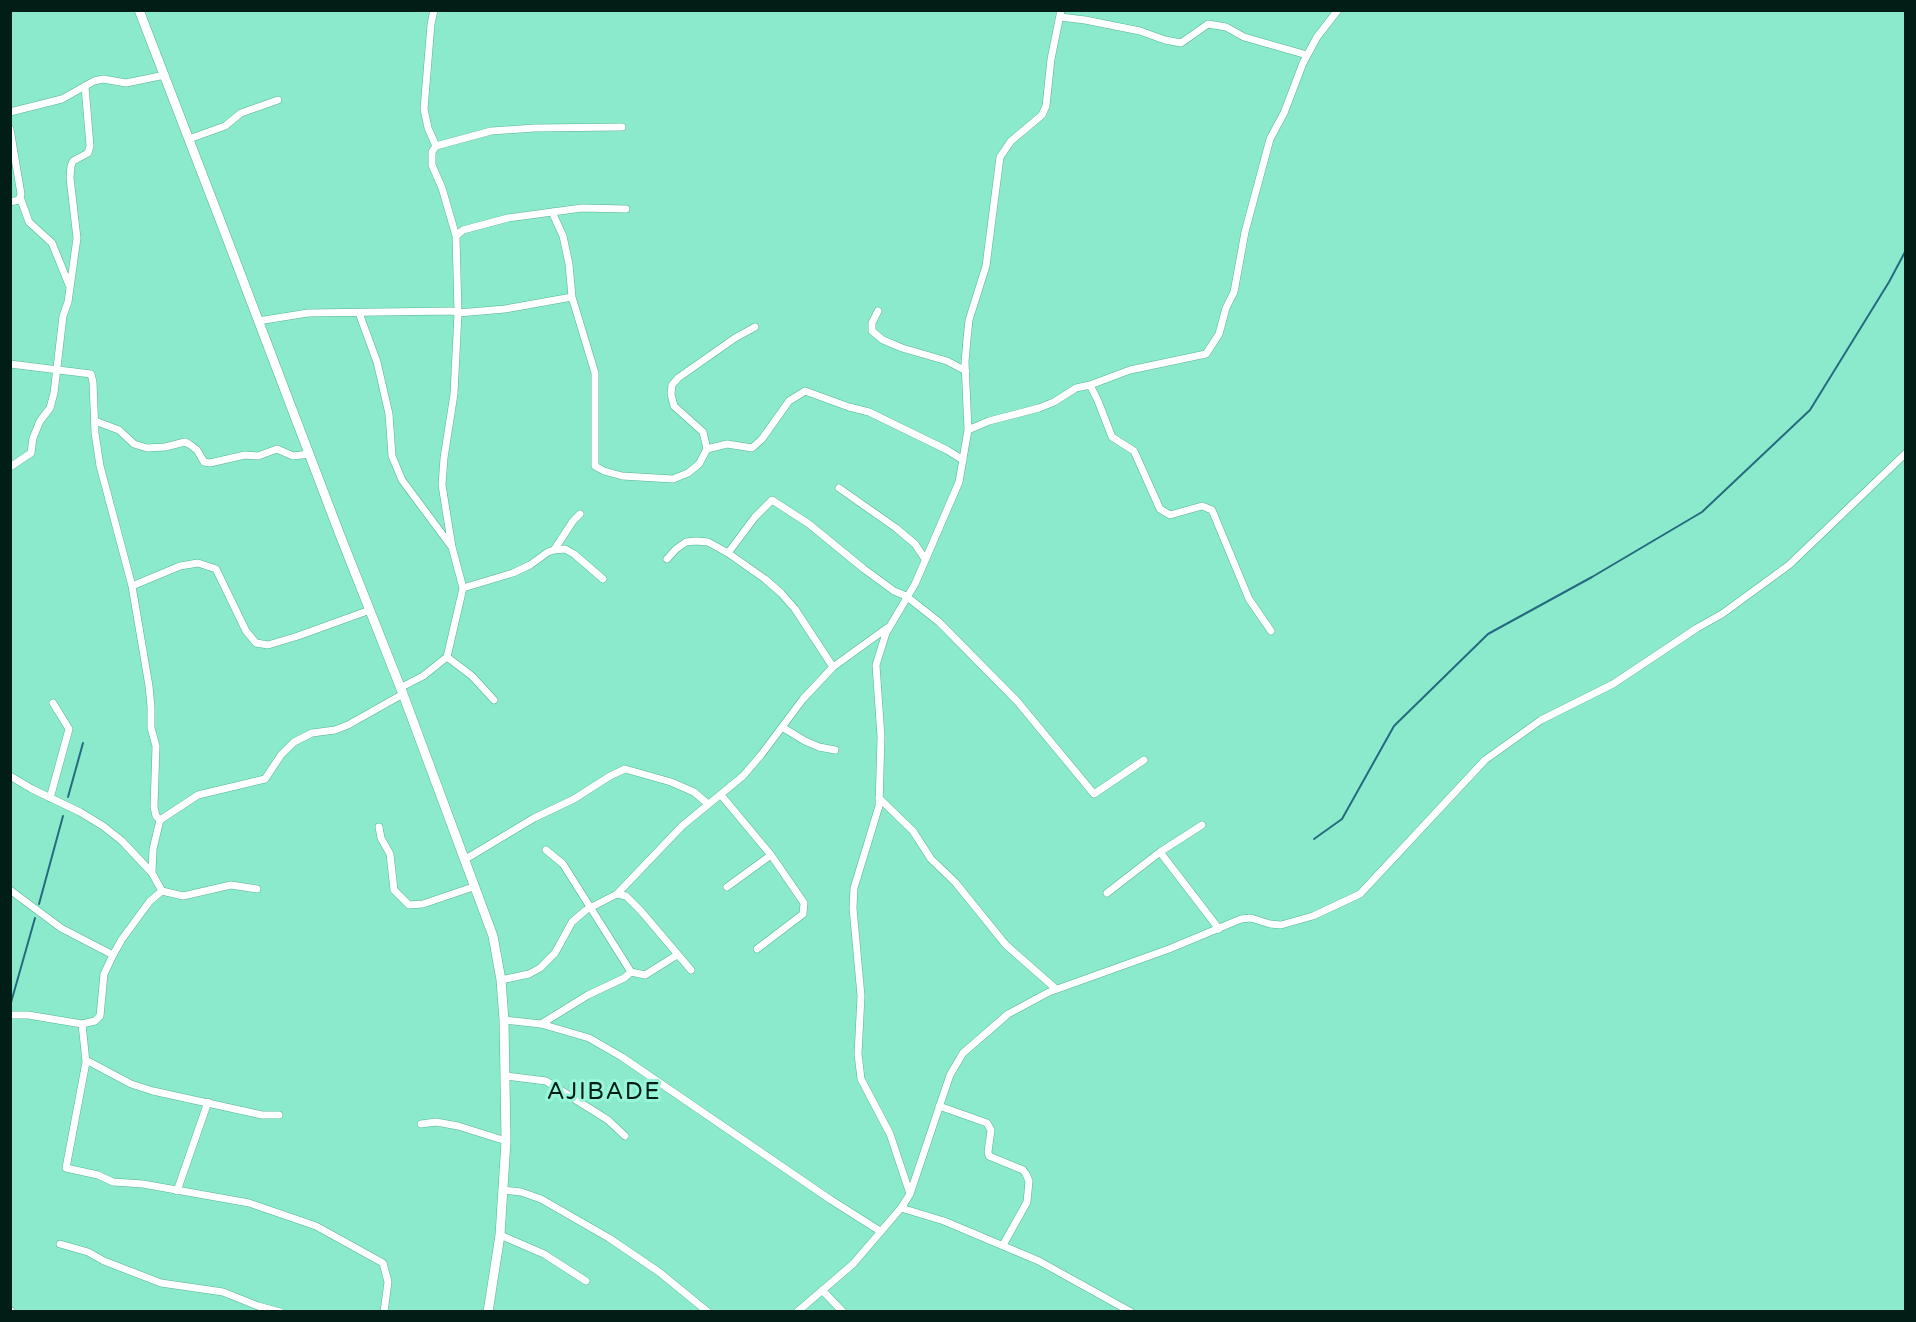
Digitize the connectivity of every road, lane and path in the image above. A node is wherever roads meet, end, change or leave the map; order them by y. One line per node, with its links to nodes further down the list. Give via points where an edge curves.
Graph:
1 (139, 10): 6 (main road)
2 (434, 10): 13 (street, via 424,109)
3 (1338, 10): 5 (street)
4 (1060, 14): 5 (street, via 1181,43 1208,24); 28 (street, via 1046,105 1000,157 986,267 969,320)
5 (1307, 55): 29 (street, via 1270,139 1245,232 1234,292 1206,354 1130,370)
6 (165, 75): 7 (street, via 126,83 103,79); 12 (main road)
7 (85, 86): 9 (street, via 62,99); 19 (street, via 90,146 88,153 71,166 77,238)
8 (278, 100): 12 (street)
9 (10, 112)
10 (622, 127): 13 (street, via 491,131)
11 (10, 129): 14 (street)
12 (189, 139): 24 (main road)
13 (436, 146): 18 (street, via 432,165)
14 (20, 197): 15 (street); 19 (street, via 29,222 52,243)
15 (10, 202)
16 (626, 209): 17 (street, via 582,208)
17 (552, 213): 18 (street, via 482,224); 20 (street, via 563,237)
18 (456, 236): 23 (street)
19 (69, 285): 27 (street)
20 (572, 297): 23 (street); 32 (street, via 595,373 595,466 622,476 672,479 699,464)
21 (878, 311): 28 (street, via 872,331 883,340)
22 (359, 313): 23 (street); 24 (street, via 308,313); 39 (street, via 378,362 389,414 392,456 402,480)
23 (458, 313): 39 (street, via 454,394 442,485)
24 (258, 321): 34 (main road)
25 (755, 327): 32 (street, via 672,385 674,406 703,432)
26 (10, 364): 27 (street)
27 (56, 369): 30 (street, via 91,374); 36 (street, via 50,408 40,421 31,453)
28 (966, 371): 31 (street)
29 (1090, 385): 31 (street, via 1039,408); 50 (street, via 1112,437 1134,451 1160,508 1170,515 1202,506 1212,510 1249,599)
30 (95, 421): 34 (street, via 119,430 134,444 147,448 185,442 197,450 204,462 210,463 258,456 277,448 293,456); 45 (street, via 100,466)
31 (968, 430): 35 (street)
32 (707, 449): 35 (street, via 727,444 752,448 789,401 805,391 869,412)
33 (1905, 453): 80 (street, via 1789,565 1741,601 1613,684 1541,720 1485,760 1360,894 1313,916 1281,925 1251,918)
34 (309, 454): 48 (main road)
35 (963, 460): 43 (street, via 952,501)
36 (10, 467)
37 (839, 488): 43 (street, via 896,528)
38 (580, 514): 40 (street)
39 (452, 547): 46 (street)
40 (554, 550): 44 (street, via 565,549 574,554); 46 (street, via 513,573)
41 (728, 553): 42 (street, via 708,542 696,541 686,542); 47 (street, via 772,500); 52 (street, via 781,593)
42 (667, 559)
43 (926, 559): 47 (street)
44 (603, 579)
45 (132, 586): 48 (street, via 180,566 198,563 216,569 246,632 256,644 268,645); 64 (street, via 149,686 156,746 154,807)
46 (463, 588): 51 (street)
47 (906, 596): 49 (street); 58 (street, via 939,622 1017,701 1094,794)
48 (370, 610): 53 (main road)
49 (890, 626): 52 (street); 62 (street, via 876,665)
50 (1271, 631)
51 (447, 657): 53 (street); 54 (street)
52 (832, 667): 56 (street)
53 (401, 691): 64 (street, via 348,725 294,742 265,779 198,795); 70 (main road)
54 (494, 700)
55 (53, 703): 61 (street, via 69,729)
56 (783, 727): 57 (street, via 805,741); 60 (street, via 743,776)
57 (835, 750)
58 (1144, 760)
59 (10, 776): 61 (street)
60 (721, 795): 63 (street); 69 (street)
61 (50, 798): 71 (street, via 104,826)
62 (879, 798): 87 (street, via 914,831 931,859 1006,945); 102 (street, via 853,897 861,996 858,1054 861,1079 890,1134)
63 (708, 804): 70 (street, via 694,792 671,782 625,769); 78 (street)
64 (160, 820): 71 (street)
65 (1202, 825): 68 (street)
66 (379, 827): 72 (street, via 390,854 394,890 409,905 423,904)
67 (546, 850): 79 (street, via 563,864)
68 (1160, 852): 77 (street); 80 (street)
69 (771, 855): 73 (street); 81 (street, via 805,909)
70 (464, 860): 72 (main road)
71 (152, 873): 76 (street)
72 (473, 886): 86 (main road, via 493,936)
73 (727, 887)
74 (257, 889): 76 (street, via 231,885 183,896)
75 (10, 890): 82 (street, via 61,928)
76 (162, 891): 82 (street, via 150,901)
77 (1107, 893)
78 (617, 894): 79 (street); 83 (street, via 626,896 641,911)
79 (591, 907): 85 (street); 86 (street, via 572,922 548,962 528,974)
80 (1219, 929): 87 (street)
81 (757, 949)
82 (113, 955): 90 (street, via 104,974 100,1016)
83 (677, 955): 84 (street); 85 (street, via 645,975)
84 (691, 970)
85 (631, 972): 91 (street)
86 (501, 980): 89 (main road)
87 (1056, 989): 95 (street, via 1008,1014 963,1053)
88 (10, 1015): 90 (street)
89 (504, 1020): 91 (street); 93 (main road)
90 (82, 1024): 92 (street)
91 (541, 1024): 104 (street, via 590,1038 614,1052)
92 (86, 1060): 94 (street, via 131,1084); 101 (street, via 66,1168 113,1182)
93 (506, 1076): 98 (street, via 546,1081 608,1120); 99 (main road)
94 (208, 1102): 96 (street, via 262,1115); 101 (street)
95 (939, 1106): 102 (street); 107 (street, via 987,1123 991,1130 990,1156 1026,1174 1027,1202)
96 (279, 1115)
97 (421, 1124): 99 (street, via 458,1126)
98 (625, 1136)
99 (506, 1141): 100 (main road)
100 (503, 1190): 105 (main road); 113 (street, via 541,1199 599,1233 659,1272)
101 (177, 1191): 111 (street, via 269,1209 316,1226 383,1263 388,1282)
102 (910, 1194): 103 (street)
103 (902, 1208): 104 (street); 107 (street)
104 (880, 1231): 109 (street, via 853,1264)
105 (500, 1236): 108 (street, via 544,1254); 112 (main road)
106 (60, 1244): 110 (street, via 161,1283 223,1292)
107 (1003, 1245): 116 (street)
108 (586, 1281)
109 (822, 1290): 114 (street); 115 (street)
110 (280, 1311)
111 (384, 1311)
112 (488, 1311)
113 (708, 1311)
114 (797, 1311)
115 (843, 1311)
116 (1131, 1311)

